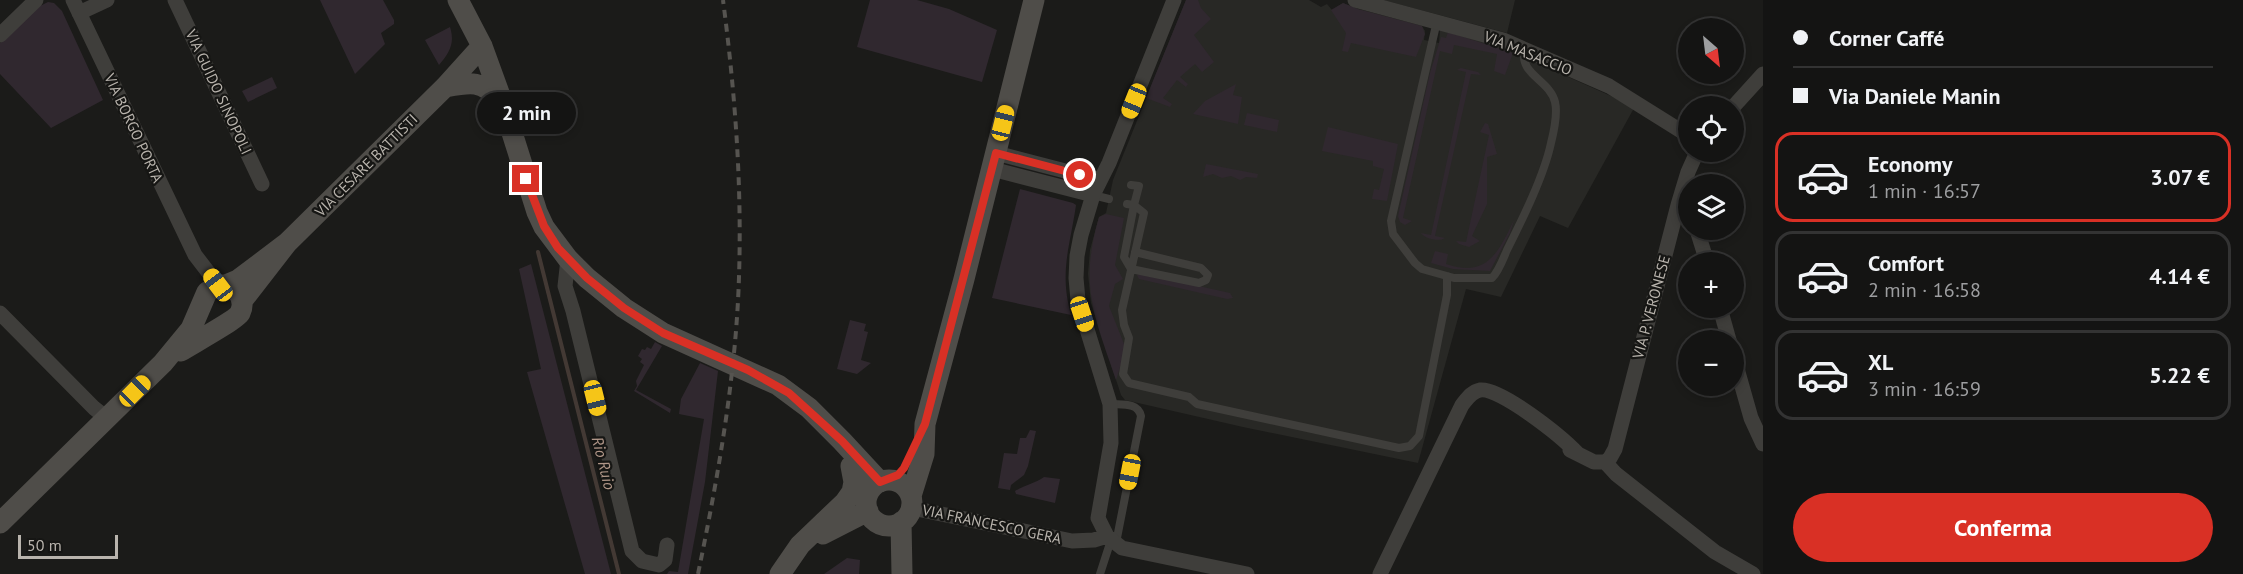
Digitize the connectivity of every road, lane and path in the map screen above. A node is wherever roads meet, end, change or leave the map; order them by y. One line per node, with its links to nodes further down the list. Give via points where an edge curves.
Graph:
1 (107, 0): 8 (street)
2 (175, 0): 20 (street, VIA GUIDO SINOPOLI)
3 (458, 0): 11 (street)
4 (1034, 0): 18 (street)
5 (1174, 0): 19 (street)
6 (1354, 0): 9 (street, VIA MASACCIO)
7 (35, 1): 10 (street)
8 (76, 6): 31 (street, VIA BORGO PORTA)
9 (1437, 21): 12 (street, VIA MASACCIO); 29 (lane, via 1392,225 1393,234 1415,263 1422,269)
10 (0, 35)
11 (482, 46): 14 (street, VIA CESARE BATTISTI); 16 (street)
12 (1525, 50): 17 (street, VIA MASACCIO, via 1609,86); 29 (lane, via 1524,65 1546,85 1556,104 1551,145 1495,276 1488,280)
13 (1763, 74): 15 (street)
14 (445, 87): 16 (street, via 481,84); 25 (street, VIA CESARE BATTISTI)
15 (1743, 96)
16 (502, 101): 27 (street, via 537,212)
17 (1678, 129)
18 (994, 161): 19 (street); 22 (street); 41 (street)
19 (1106, 179): 22 (street)
20 (262, 184)
21 (1135, 186): 23 (lane)
22 (1101, 197): 38 (street, via 1078,248 1076,278 1082,314)
23 (1130, 205): 26 (lane, via 1144,213); 28 (lane, via 1124,257)
24 (1678, 227): 43 (street, VIA P. VERONESE, via 1615,449)
25 (287, 243): 31 (street, VIA CESARE BATTISTI, via 238,280); 32 (street, VIA CESARE BATTISTI)
26 (1135, 252): 28 (lane); 28 (lane, via 1201,268 1207,278 1199,283)
27 (568, 259): 30 (street); 33 (street, via 565,286)
28 (1131, 269): 29 (lane, via 1122,310 1129,338 1123,374 1129,383 1189,397 1197,404 1399,448 1410,446 1419,436)
29 (1448, 276)
30 (587, 278): 33 (street, via 573,299); 40 (street, via 663,333 778,385)
31 (213, 293): 32 (street, via 237,290); 35 (street, via 207,316); 36 (street, VIA CESARE BATTISTI, via 191,329)
32 (242, 301): 35 (street, VIA CESARE BATTISTI, via 240,313)
33 (573, 311): 49 (street, via 632,551 642,561 659,565 665,560)
34 (0, 313): 39 (street)
35 (225, 323): 36 (street, VIA CESARE BATTISTI)
36 (163, 363): 39 (street, VIA CESARE BATTISTI)
37 (1744, 393): 42 (street)
38 (1110, 404): 48 (street, via 1111,444 1098,513 1099,522); 48 (lane, via 1134,406 1141,412)
39 (108, 419): 47 (street, VIA CESARE BATTISTI)
40 (821, 422): 44 (street); 45 (street, via 842,441)
41 (925, 424): 45 (street, via 904,468); 46 (street, via 924,454)
42 (1763, 444)
43 (1605, 462): 54 (street, via 1594,462 1577,453 1555,432 1501,394 1480,390 1470,394); 55 (street, via 1714,552)
44 (851, 466): 45 (street); 50 (street, via 852,492 814,529)
45 (876, 492): 46 (street, via 901,483); 46 (street, via 876,522 893,525); 50 (street, via 802,549)
46 (908, 509): 48 (street, VIA FRANCESCO GERA, via 1072,541); 51 (street)
47 (0, 523)
48 (1111, 540): 52 (lane); 53 (street, via 1127,550)
49 (667, 545)
50 (785, 567)
51 (902, 574)
52 (1100, 574)
53 (1242, 574)
54 (1380, 574)
55 (1753, 574)

